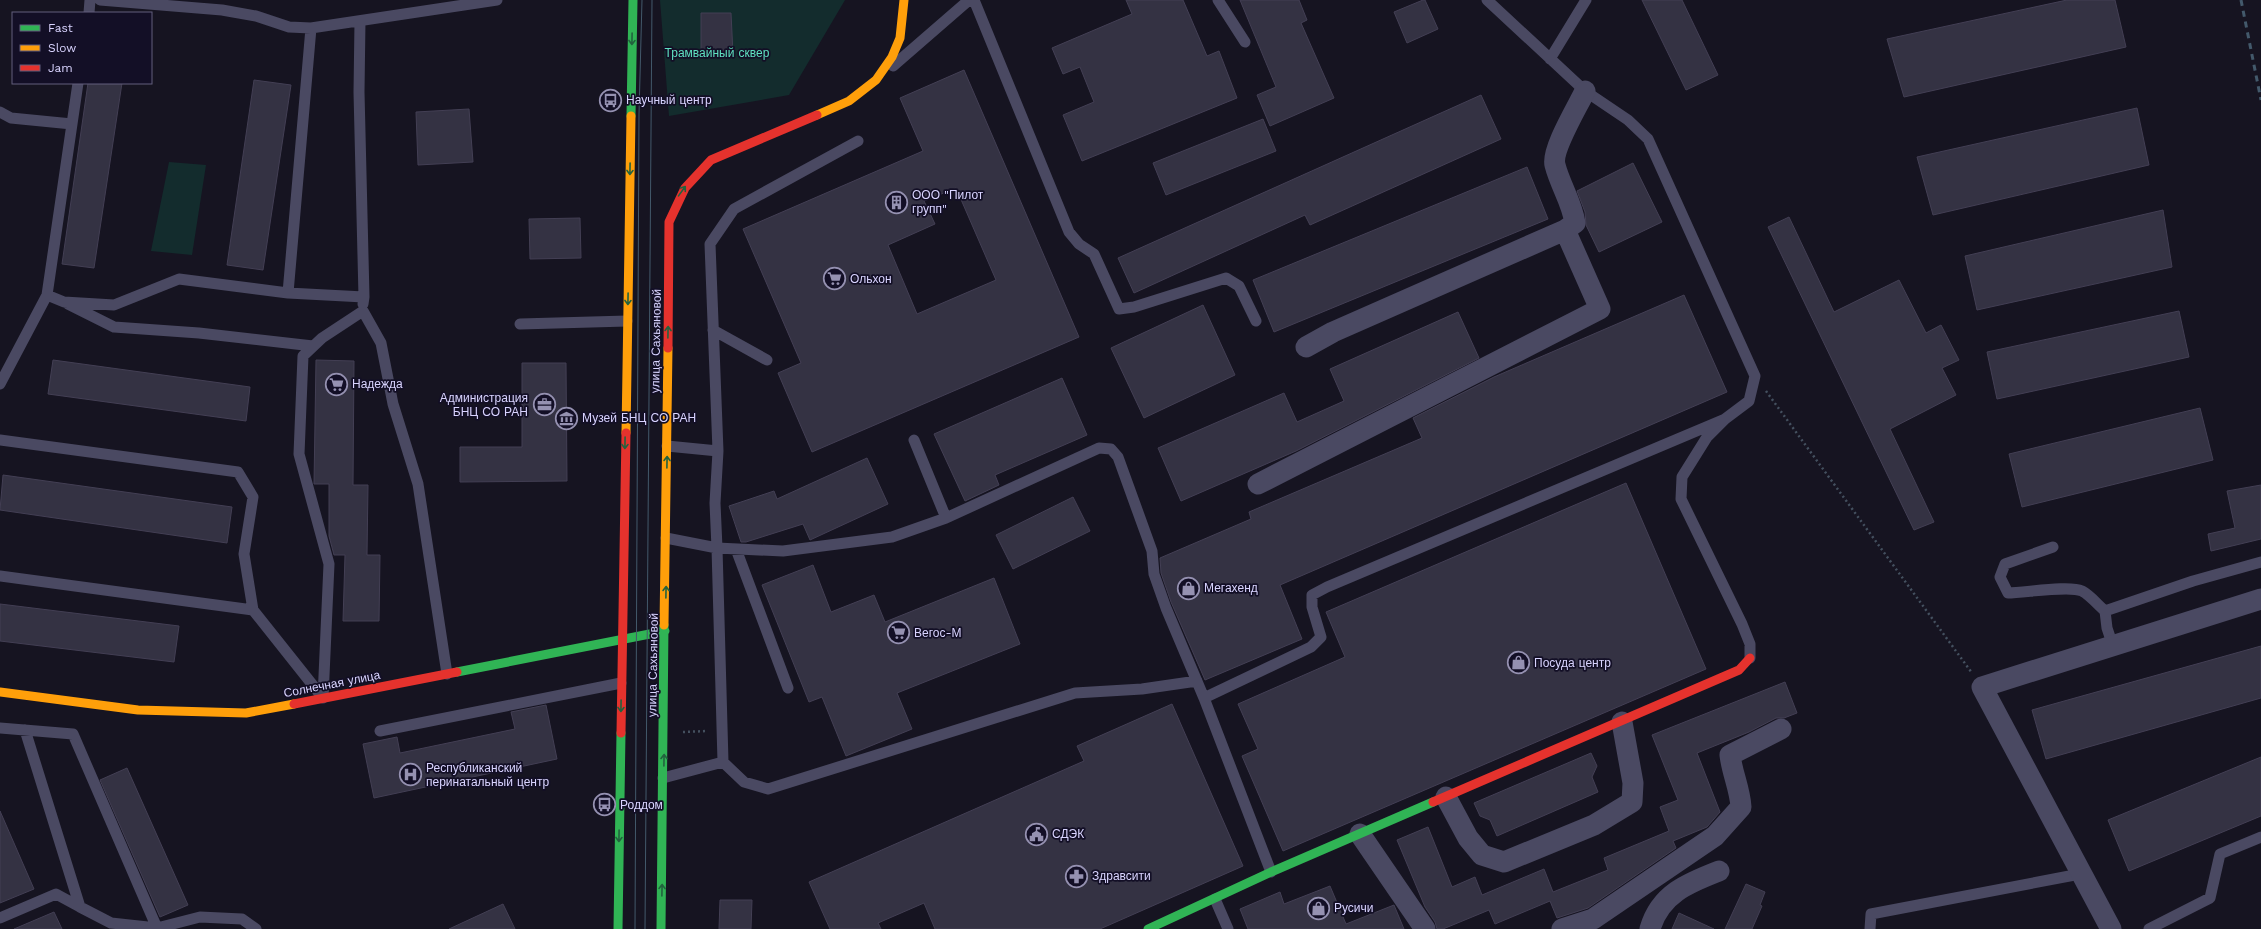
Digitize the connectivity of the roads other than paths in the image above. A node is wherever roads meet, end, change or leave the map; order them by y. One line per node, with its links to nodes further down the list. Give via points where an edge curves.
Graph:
1 (90, 0): 12 (lane)
2 (100, 0): 14 (lane, via 222,10 256,16 289,27)
3 (497, 0): 11 (lane)
4 (633, 0): 29 (main road, one-way to 29)
5 (904, 0): 17 (main road, улица Сахьяновой, via 900,38 892,57)
6 (969, 0): 17 (lane)
7 (974, 0): 30 (lane, via 1068,232 1079,244 1094,254 1119,309 1134,307 1226,278 1239,286)
8 (1218, 0): 15 (lane)
9 (1486, 0): 16 (lane)
10 (1586, 0): 16 (lane)
11 (439, 5): 13 (lane)
12 (89, 12)
13 (360, 21): 14 (lane); 26 (lane, via 359,92)
14 (311, 28): 24 (lane)
15 (1245, 42)
16 (1550, 59): 19 (lane)
17 (876, 80): 40 (main road, улица Сахьяновой, one-way to 17, via 669,222 678,196 693,176 711,160 849,101)
18 (78, 84): 21 (lane)
19 (1586, 92): 23 (street, via 1557,147 1554,163 1573,211 1574,223); 37 (lane, via 1628,120 1648,138 1756,376 1749,401)
20 (0, 112): 21 (lane, via 11,118)
21 (72, 124): 25 (lane)
22 (858, 141): 32 (lane, via 734,210 723,223 710,244)
23 (1565, 230): 34 (street, via 1333,332); 42 (street, via 1600,309)
24 (288, 293): 26 (lane); 27 (lane, via 179,279 114,305)
25 (47, 294): 27 (lane); 36 (lane)
26 (364, 297): 28 (lane)
27 (64, 302): 33 (lane, via 114,327 199,333)
28 (363, 311): 33 (lane); 57 (lane, via 381,343 393,404 418,484)
29 (627, 321): 31 (lane); 54 (main road, one-way to 54)
30 (1256, 321)
31 (520, 324)
32 (713, 330): 35 (lane); 41 (lane)
33 (313, 346): 62 (lane, via 303,356 300,454 329,564)
34 (1306, 348)
35 (767, 360)
36 (0, 384)
37 (1725, 419): 56 (lane, via 1707,437 1682,477 1681,499 1742,624 1750,644); 63 (lane, via 1326,587 1312,596 1312,607 1321,637 1311,648)
38 (0, 440): 51 (lane, via 238,472 253,497 244,554)
39 (914, 440): 43 (lane)
40 (667, 446): 41 (lane); 44 (main road, улица Сахьяновой, one-way to 40)
41 (718, 451): 46 (lane, via 715,503)
42 (1258, 484)
43 (946, 518): 47 (lane, via 892,537 783,551); 58 (lane, via 1099,448 1111,449 1118,457 1152,551 1157,581)
44 (666, 538): 46 (lane); 53 (main road, улица Сахьяновой, one-way to 44)
45 (2053, 547): 52 (lane, via 2005,564 2000,577 2008,593 2052,589 2081,590)
46 (717, 548): 47 (lane); 69 (lane)
47 (736, 549): 60 (lane)
48 (2261, 562): 52 (lane, via 2194,581)
49 (0, 576): 51 (lane)
50 (2261, 599): 55 (street)
51 (253, 610): 62 (lane)
52 (2105, 612): 55 (lane)
53 (665, 631): 54 (main road, Солнечная улица); 70 (main road, улица Сахьяновой, one-way to 53)
54 (622, 639): 57 (main road, Солнечная улица); 59 (main road)
55 (2113, 646): 76 (street, via 1982,687)
56 (1750, 658): 64 (main road, via 1738,670)
57 (447, 674): 62 (main road, Солнечная улица)
58 (1197, 681): 63 (lane); 69 (lane, via 1142,689 1075,693 768,789 744,782)
59 (621, 683): 68 (lane); 83 (main road, one-way to 83)
60 (788, 688)
61 (0, 692): 62 (main road, Солнечная улица, via 138,710 246,713)
62 (323, 698)
63 (1204, 698): 75 (lane)
64 (1622, 722): 71 (main road); 71 (street, via 1633,783 1632,802 1594,825 1504,862 1482,855 1468,838)
65 (0, 728): 67 (lane)
66 (1781, 729): 87 (street, via 1730,755 1741,807 1715,836 1593,920)
67 (25, 730): 78 (lane); 81 (lane, via 73,734)
68 (380, 732)
69 (723, 762): 70 (lane)
70 (663, 778): 84 (main road, улица Сахьяновой, one-way to 70)
71 (1446, 797): 72 (main road)
72 (1360, 834): 75 (main road); 86 (street)
73 (2261, 837): 91 (lane, via 2220,854 2210,898)
74 (1719, 871): 88 (street, via 1686,884 1668,898 1653,919)
75 (1271, 872): 77 (main road)
76 (2080, 874): 89 (lane, via 1871,914); 90 (street)
77 (1215, 899): 80 (main road); 85 (lane)
78 (80, 907): 79 (lane, via 56,894); 81 (lane, via 111,923)
79 (0, 918)
80 (1160, 926)
81 (156, 929): 82 (lane, via 200,917 242,919)
82 (256, 929)
83 (618, 929)
84 (661, 929)
85 (1228, 929)
86 (1425, 929)
87 (1562, 929)
88 (1650, 929)
89 (1870, 929)
90 (2111, 929)
91 (2149, 929)

